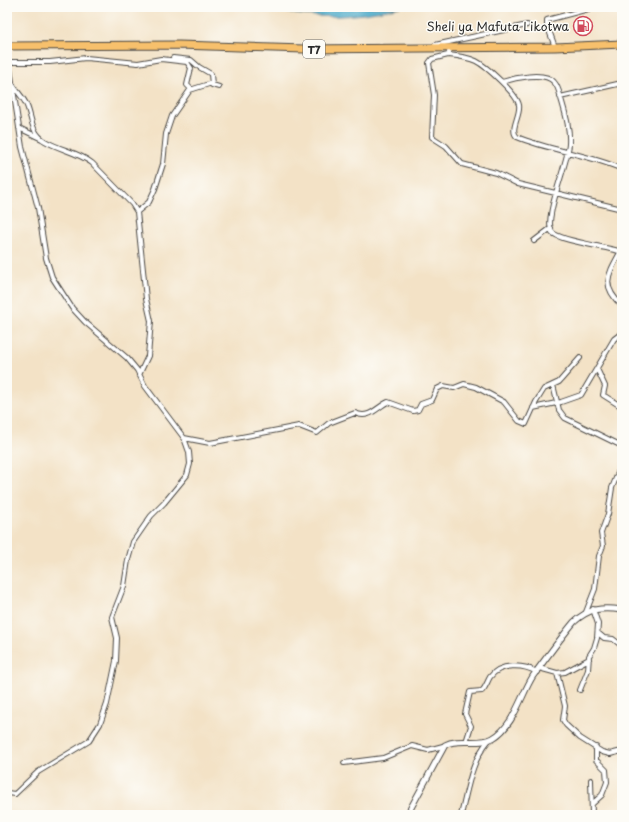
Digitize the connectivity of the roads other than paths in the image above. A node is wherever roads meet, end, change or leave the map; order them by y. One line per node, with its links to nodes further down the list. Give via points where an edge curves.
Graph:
1 (596, 7): 7 (street, via 547,20)
2 (527, 25): 5 (street)
3 (622, 44): 7 (highway, T7)
4 (7, 46): 5 (highway, T7, via 179,45 270,49)
5 (427, 47): 6 (highway, T7)
6 (451, 47): 7 (highway, T7); 8 (street)
7 (555, 47)
8 (448, 55): 12 (street, via 476,61); 23 (street, via 432,59 429,63 433,91 433,138 446,146 462,164 496,173 518,184)
9 (160, 59): 10 (street, via 138,63 86,58); 13 (street, via 191,60 211,74); 16 (street, via 188,63 191,70 188,85)
10 (7, 63): 11 (street)
11 (11, 81): 17 (street); 19 (street); 20 (street, via 26,103 32,126)
12 (502, 82): 18 (street, via 533,77 549,78 556,86); 21 (street, via 519,102 520,112 514,129 515,135 533,144)
13 (212, 83): 15 (street); 16 (street)
14 (622, 83): 18 (street)
15 (219, 87)
16 (191, 89): 26 (street, via 168,124 163,164 152,196 144,208)
17 (7, 90)
18 (560, 97): 21 (street, via 567,119)
19 (19, 128): 20 (street); 34 (street, via 38,208 47,263 56,284 85,322 127,358)
20 (43, 140): 26 (street, via 86,158)
21 (568, 151): 22 (street); 23 (street)
22 (622, 169)
23 (556, 192): 25 (street, via 611,208); 27 (street, via 552,204)
24 (622, 201): 25 (street)
25 (622, 208)
26 (137, 212): 34 (street, via 146,299 151,321 148,356)
27 (551, 228): 28 (street); 29 (street, via 554,234 559,236)
28 (534, 241)
29 (621, 252): 30 (street, via 608,278 610,294)
30 (622, 306)
31 (622, 334): 33 (street, via 614,339)
32 (580, 358): 35 (street, via 566,376)
33 (597, 370): 36 (street, via 581,395); 37 (street, via 605,386 603,395)
34 (139, 375): 39 (street)
35 (553, 385): 36 (street); 38 (street, via 544,389)
36 (558, 403): 38 (street); 40 (street, via 559,410 565,418)
37 (622, 407)
38 (533, 408): 39 (street, via 525,424 518,421 502,400 464,384 454,388 437,388 432,400 421,404 418,410 413,411 388,402 371,414 355,414 329,423 317,433 298,426 210,443)
39 (184, 438): 58 (street, via 190,464 187,475 151,516 131,547 124,586 112,617 117,638 116,661 100,724 82,746 38,772 15,794)
40 (622, 446)
41 (622, 463): 44 (street, via 612,488 608,514 601,533 603,546 599,556 596,589)
42 (593, 609): 43 (street); 44 (street); 45 (street)
43 (622, 610)
44 (586, 612): 48 (street, via 574,622)
45 (598, 633): 46 (street); 47 (street)
46 (622, 646)
47 (589, 658): 49 (street, via 569,670); 50 (street, via 588,670)
48 (538, 670): 49 (street); 51 (street, via 504,728); 52 (street, via 524,666 501,668 490,678 482,691 470,692 465,714 470,726)
49 (557, 673): 54 (street, via 565,706 564,722 580,738)
50 (580, 690)
51 (490, 740): 52 (street); 61 (street, via 473,765)
52 (466, 742): 53 (street, via 451,742)
53 (444, 746): 56 (street, via 428,750 412,746 383,758); 60 (street)
54 (596, 747): 55 (street, via 606,754); 59 (street, via 596,760 606,770 607,782 602,795)
55 (622, 751)
56 (344, 763)
57 (591, 780): 59 (street)
58 (7, 793)
59 (592, 804): 62 (street)
60 (407, 815)
61 (461, 815)
62 (592, 815)

